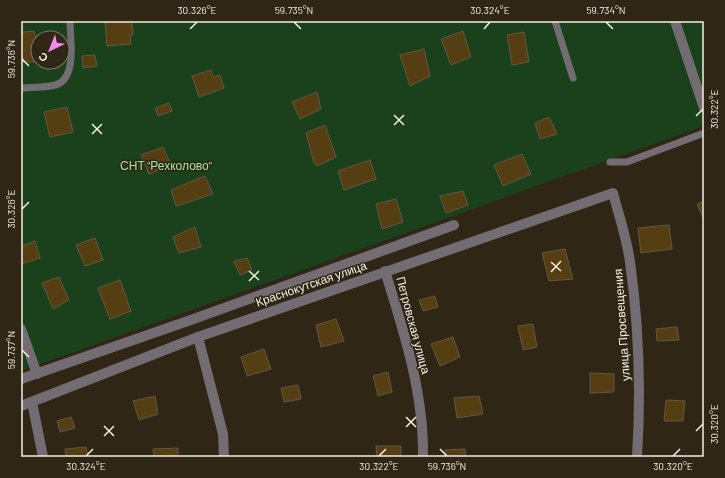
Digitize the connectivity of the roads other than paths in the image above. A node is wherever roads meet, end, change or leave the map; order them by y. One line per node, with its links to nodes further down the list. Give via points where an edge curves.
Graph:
1 (70, 21): 5 (lane, via 71,58 68,75 58,84)
2 (555, 21): 4 (lane)
3 (675, 21): 6 (street)
4 (573, 78)
5 (21, 88)
6 (704, 108)
7 (704, 133): 8 (lane, via 627,162)
8 (610, 162)
9 (613, 193): 11 (street, Краснокутская улица); 21 (street, улица Просвещения, via 630,260 638,346 640,418)
10 (454, 225): 14 (street, Краснокутская улица)
11 (385, 271): 13 (street, Краснокутская улица); 20 (street, Петровская улица, via 408,344 415,378 424,441)
12 (21, 329): 14 (street)
13 (198, 337): 16 (street, Краснокутская улица); 19 (street, via 223,434)
14 (37, 374): 15 (street, Краснокутская улица)
15 (21, 379)
16 (32, 402): 17 (street, Краснокутская улица); 18 (street)
17 (21, 406)
18 (43, 457)
19 (224, 457)
20 (423, 457)
21 (637, 457)

